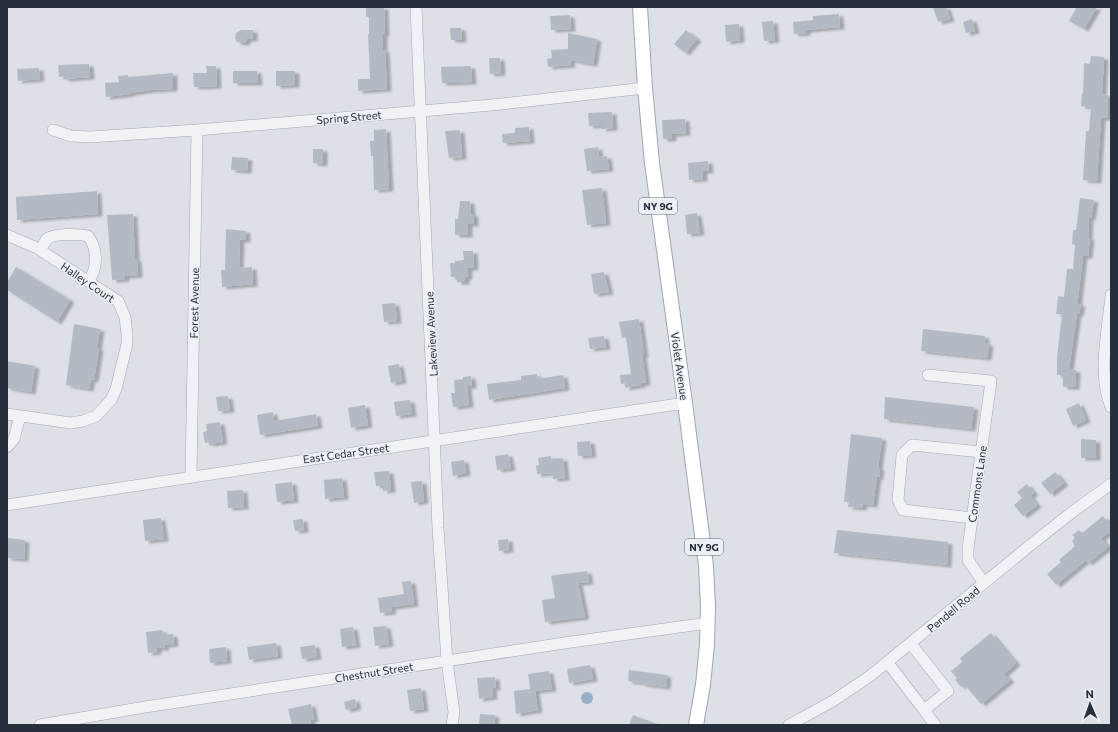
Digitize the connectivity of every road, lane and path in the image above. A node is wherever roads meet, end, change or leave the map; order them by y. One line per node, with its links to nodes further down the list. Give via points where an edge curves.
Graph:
1 (416, 7): 4 (street, Lakeview Avenue)
2 (640, 7): 3 (main road, Violet Avenue / NY 9G)
3 (645, 88): 4 (street, Spring Street); 12 (main road, Violet Avenue / NY 9G, via 652,163)
4 (421, 111): 6 (street, Spring Street); 16 (street, Lakeview Avenue)
5 (53, 130): 6 (street, Spring Street, via 71,136 90,137)
6 (197, 130): 19 (street, Forest Avenue)
7 (7, 235): 8 (street, Halley Court)
8 (40, 250): 9 (street, Halley Court); 9 (street, via 47,239 53,236 88,236 95,248 95,271)
9 (88, 282): 15 (street, Halley Court, via 118,301 126,317 126,344 118,382 111,400 96,416 83,422 71,423)
10 (1111, 295): 13 (street, via 1104,376)
11 (928, 375): 18 (street, Commons Lane, via 991,381)
12 (686, 403): 16 (street, East Cedar Street); 24 (main road, Violet Avenue / NY 9G, via 705,559)
13 (1111, 408)
14 (7, 414): 15 (street, Halley Court)
15 (20, 416): 17 (street, via 14,439)
16 (436, 440): 19 (street, East Cedar Street); 26 (street, Lakeview Avenue, via 438,528)
17 (7, 447)
18 (982, 452): 22 (street, Commons Lane); 22 (street, via 912,445 902,455 898,500 903,510)
19 (191, 476): 21 (street, East Cedar Street)
20 (1111, 484): 23 (street, Pendell Road)
21 (7, 505)
22 (972, 518): 23 (street, Commons Lane, via 968,560)
23 (984, 583): 25 (street, Pendell Road)
24 (708, 623): 26 (street, Chestnut Street); 32 (main road, Violet Avenue / NY 9G, via 706,664)
25 (911, 644): 27 (street, Pendell Road); 28 (street, via 948,690)
26 (447, 662): 30 (street, Chestnut Street); 31 (street, Lakeview Avenue, via 454,712)
27 (888, 663): 28 (street); 29 (street, Pendell Road, via 851,690)
28 (924, 710): 33 (street)
29 (795, 723)
30 (40, 725)
31 (452, 725)
32 (696, 725)
33 (935, 725)

